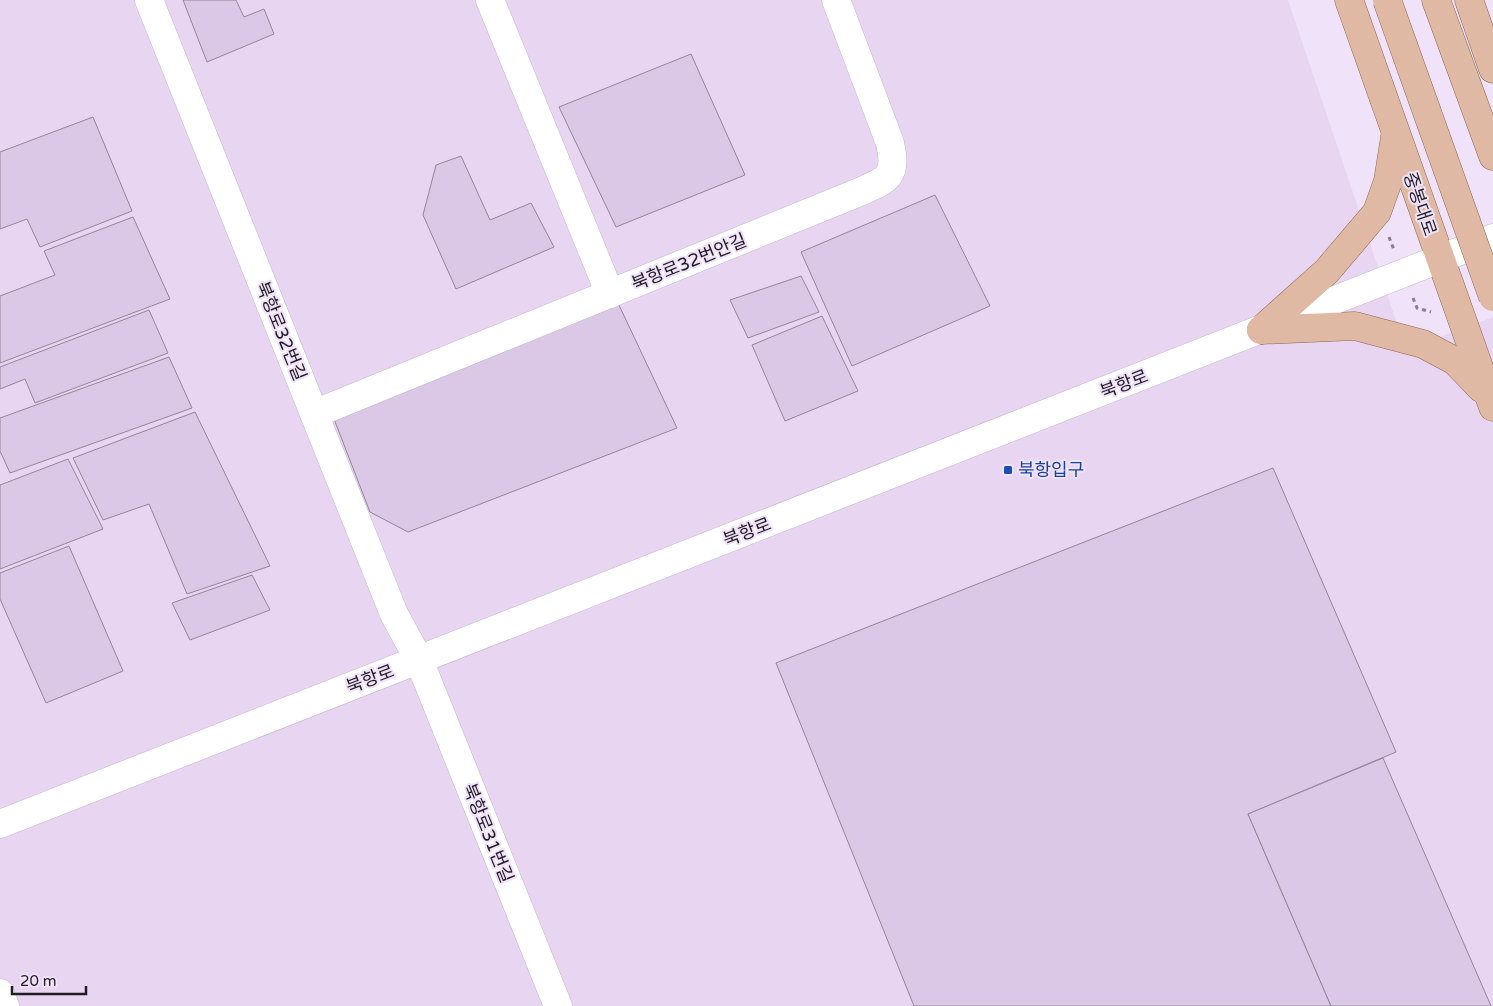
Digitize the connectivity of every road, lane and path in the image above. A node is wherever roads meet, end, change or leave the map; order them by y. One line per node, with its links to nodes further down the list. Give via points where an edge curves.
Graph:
1 (149, 0): 17 (street, 북항로32번길)
2 (490, 0): 13 (street)
3 (836, 0): 13 (street, 북항로32번안길, via 890,143 894,162 886,180)
4 (1350, 0): 9 (main road, 중봉대로)
5 (1387, 0): 14 (main road, bridge)
6 (1436, 0): 10 (main road)
7 (1469, 0): 8 (main road)
8 (1493, 68)
9 (1395, 132): 12 (main road, 중봉대로); 15 (main road, via 1388,180 1377,212 1327,271)
10 (1493, 156)
11 (1493, 238): 12 (street, 북항로)
12 (1440, 260): 15 (street, 북항로); 16 (main road, 중봉대로)
13 (610, 294): 17 (street, 북항로32번안길)
14 (1493, 297)
15 (1261, 330): 16 (main road, via 1355,326 1423,344 1455,360); 18 (street, 북항로)
16 (1491, 402)
17 (314, 414): 18 (street, 북항로32번길, via 394,614)
18 (419, 660): 19 (street, 북항로); 22 (street, 북항로31번길)
19 (0, 824)
20 (0, 993): 21 (street)
21 (5, 1006)
22 (558, 1006)

